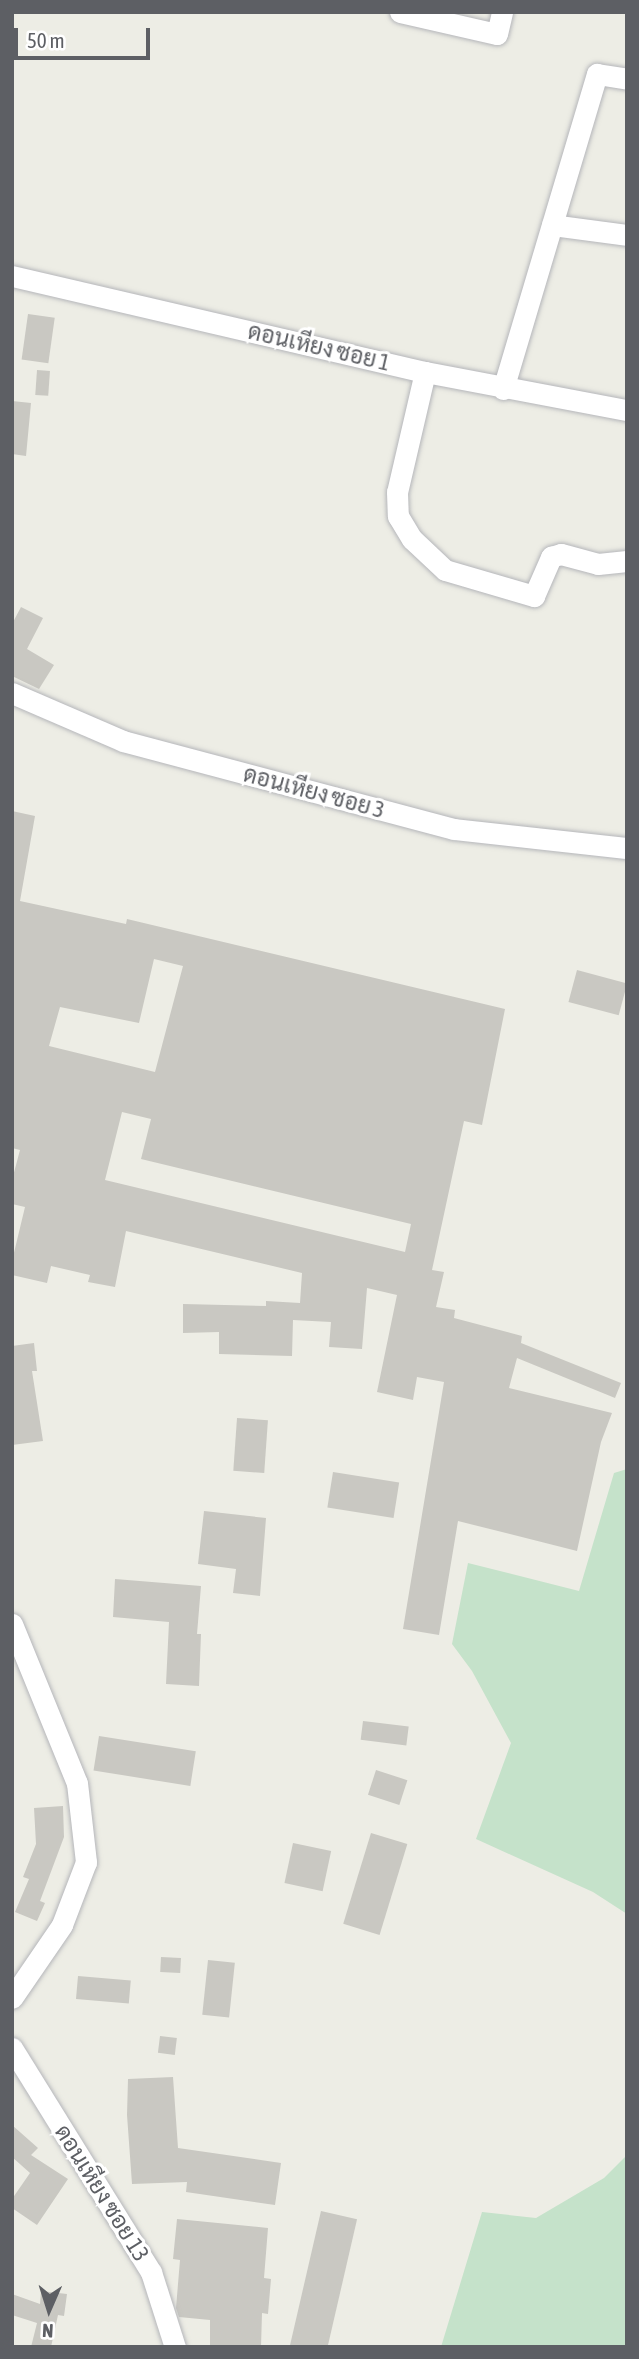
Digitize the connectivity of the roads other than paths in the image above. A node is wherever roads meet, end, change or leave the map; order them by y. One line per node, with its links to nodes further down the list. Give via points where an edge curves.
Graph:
1 (400, 12): 2 (street, via 497,34)
2 (502, 12)
3 (627, 79): 4 (street, via 597,74)
4 (552, 225): 5 (street); 8 (street)
5 (627, 235)
6 (12, 276): 7 (street, ดอนเหียง ซอย 1)
7 (425, 372): 8 (street, ดอนเหียง ซอย 1); 10 (street, via 397,492 398,516 412,539 445,570 534,596 551,557 561,554 597,564)
8 (503, 388): 9 (street, ดอนเหียง ซอย 1)
9 (627, 410)
10 (627, 561)
11 (12, 693): 12 (street, ดอนเหียง ซอย 3, via 123,741 454,828)
12 (627, 848)
13 (12, 1625): 14 (street, via 77,1783 86,1862 62,1925)
14 (12, 1998)
15 (12, 2048): 16 (street, ดอนเหียง ซอย 13, via 151,2272)
16 (175, 2347)

